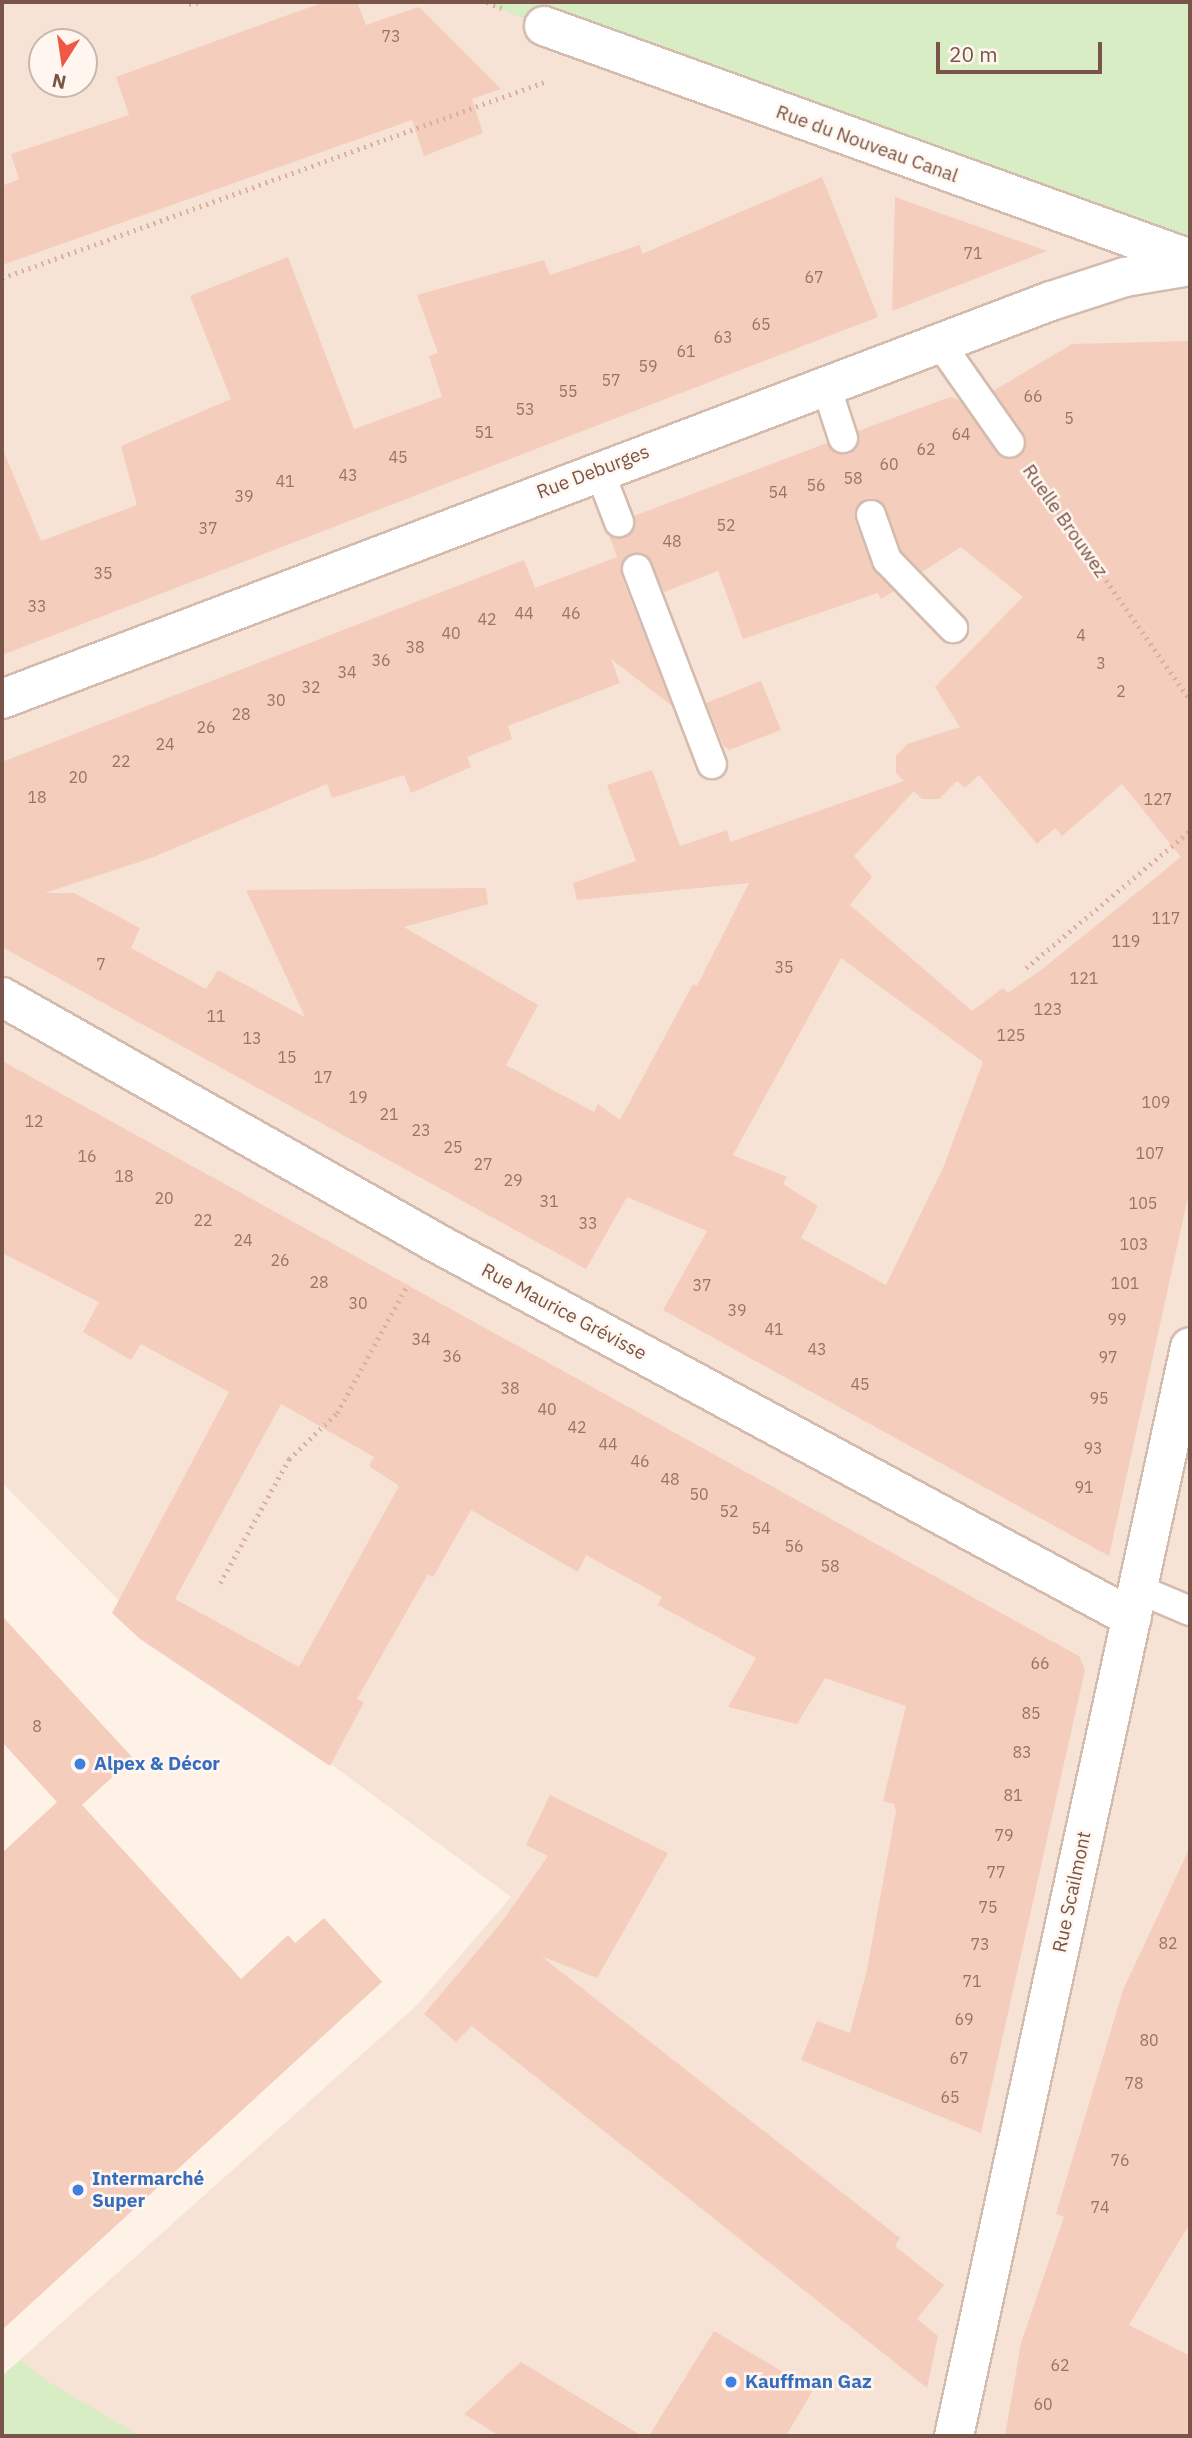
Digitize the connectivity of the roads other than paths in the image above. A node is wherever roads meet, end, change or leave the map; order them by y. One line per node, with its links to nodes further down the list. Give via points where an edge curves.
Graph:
1 (544, 26): 2 (street, Rue du Nouveau Canal)
2 (1190, 259)
3 (1190, 266): 4 (street, Rue Deburges, via 1085,289)
4 (939, 342): 5 (street, Rue Deburges); 7 (lane)
5 (825, 383): 6 (lane); 8 (street, Rue Deburges)
6 (843, 438)
7 (1010, 443)
8 (599, 470): 10 (lane); 13 (street, Rue Deburges)
9 (871, 515): 12 (lane, via 887,560)
10 (619, 522)
11 (637, 569): 14 (lane)
12 (953, 628)
13 (2, 699)
14 (712, 764)
15 (2, 997): 17 (street, Rue Maurice Grévisse, via 431,1240)
16 (1190, 1347): 17 (street, Rue Scailmont)
17 (1135, 1604): 18 (lane); 19 (street, Rue Scailmont)
18 (1190, 1611)
19 (954, 2436)

